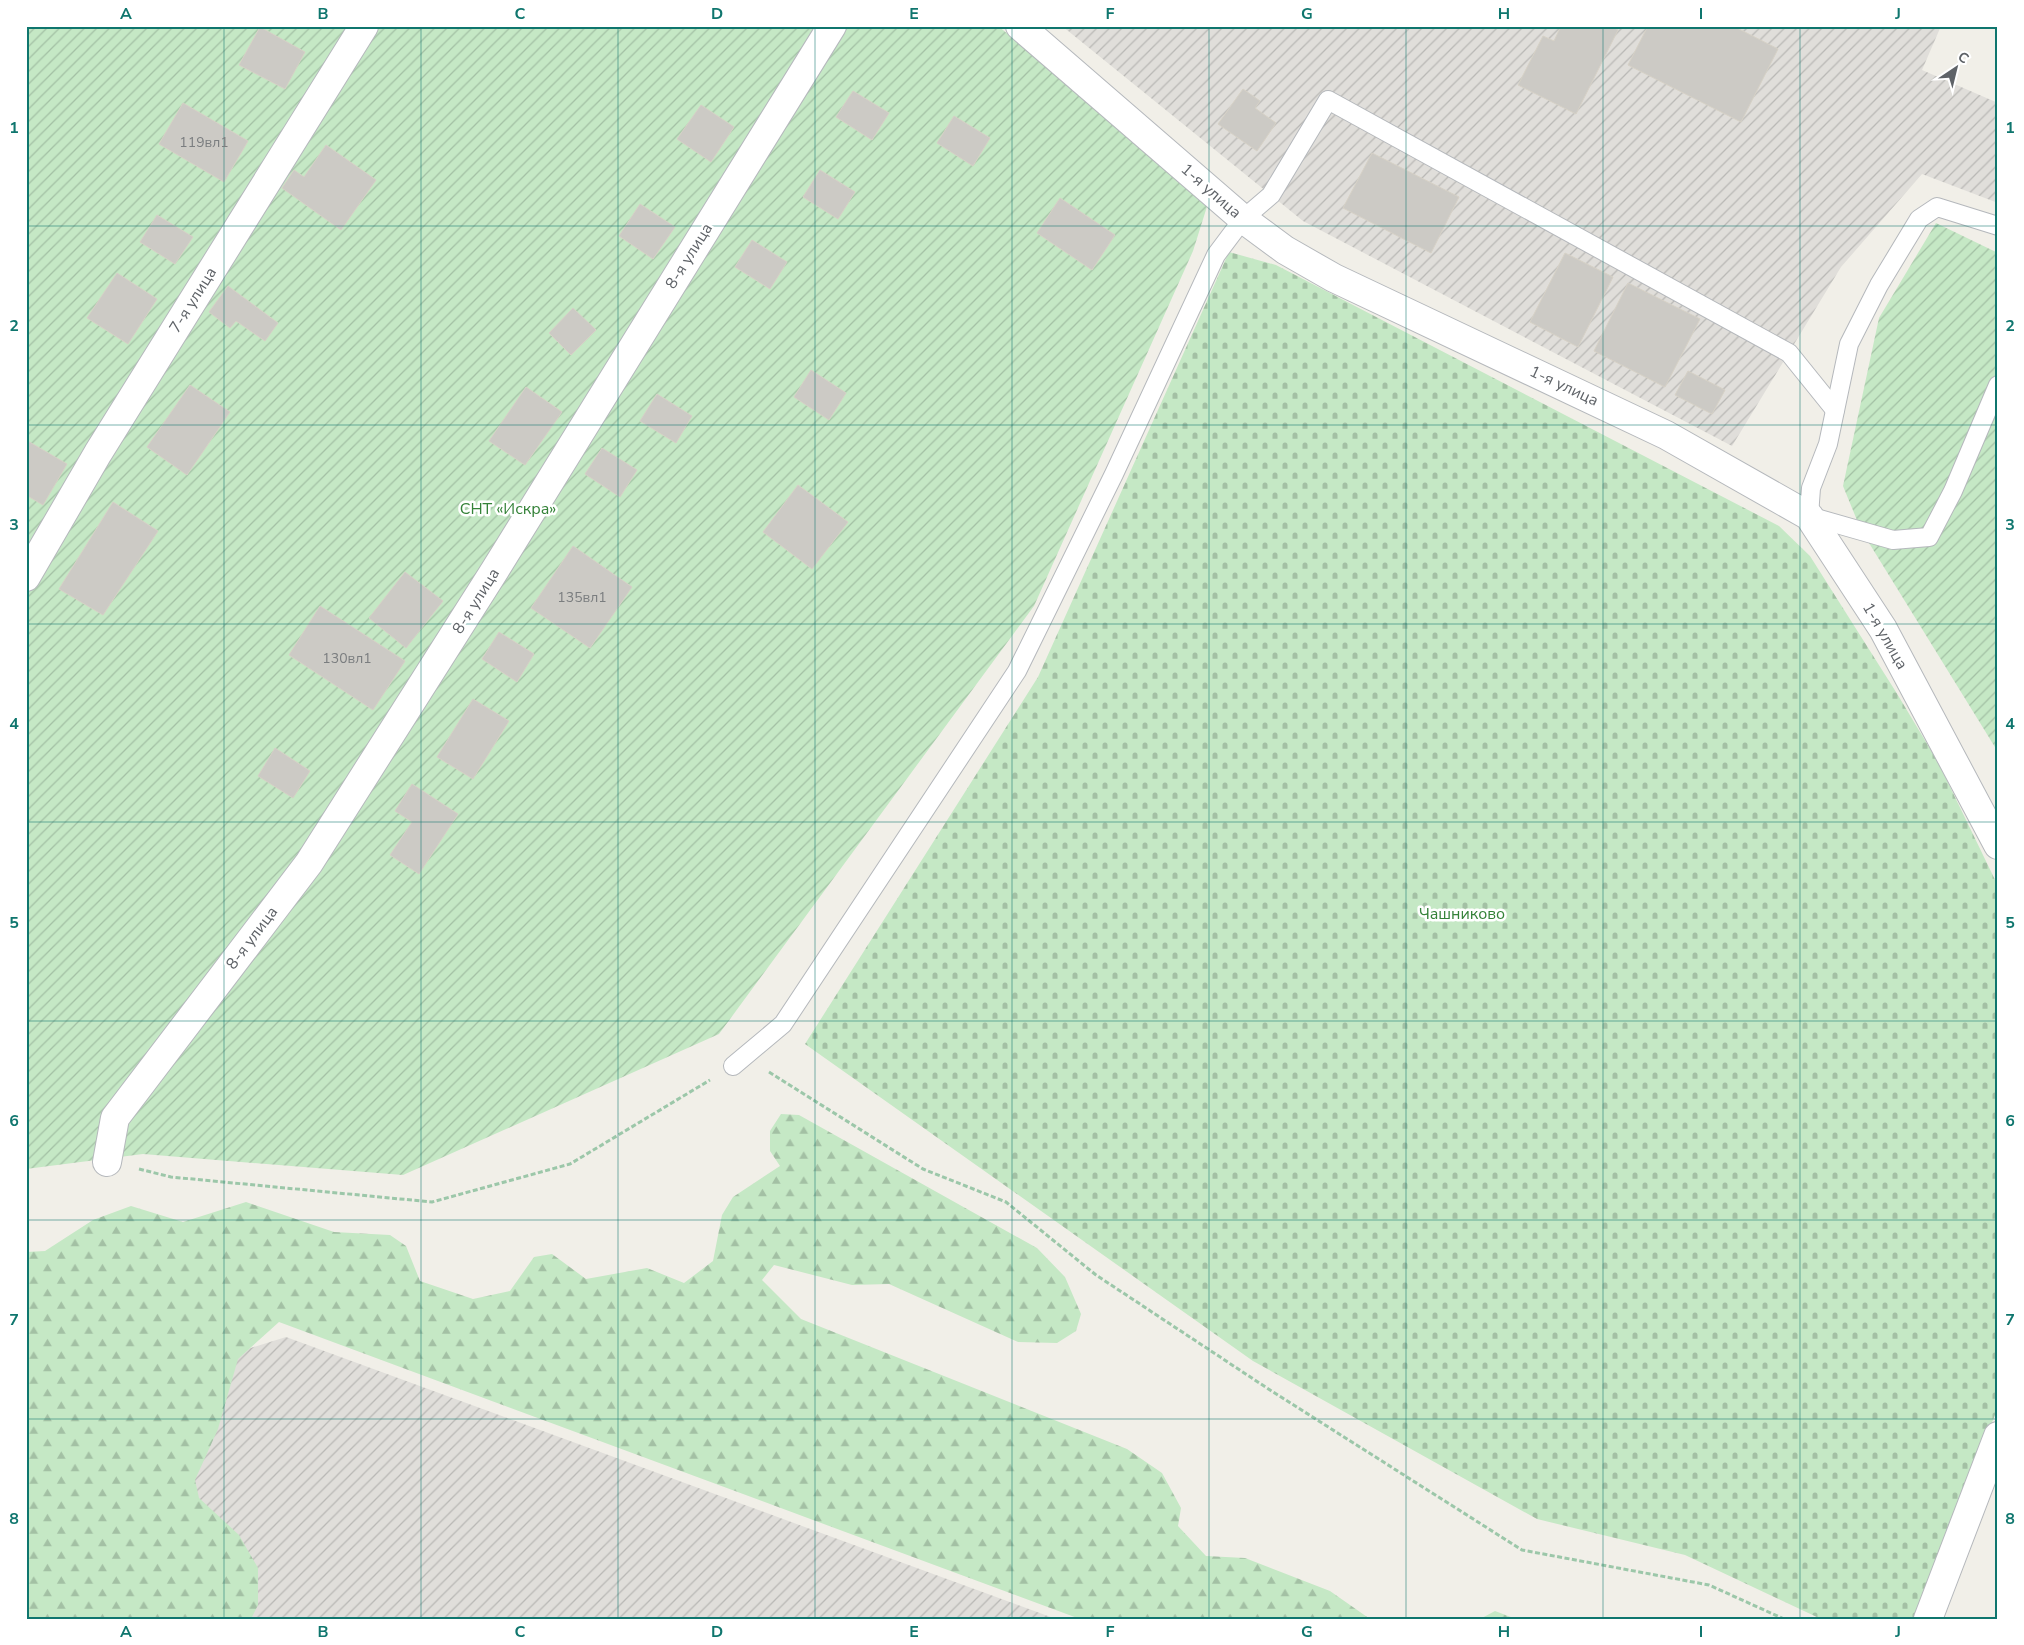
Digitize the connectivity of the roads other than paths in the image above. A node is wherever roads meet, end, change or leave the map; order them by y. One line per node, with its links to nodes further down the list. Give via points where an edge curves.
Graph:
1 (364, 26): 9 (street, 7-я улица, via 98,452)
2 (832, 26): 12 (street, 8-я улица, via 309,863 115,1118)
3 (1020, 26): 4 (street, 1-я улица)
4 (1242, 219): 7 (lane, via 1271,195 1328,100 1788,354); 8 (street, 1-я улица, via 1285,250 1334,278 1666,434); 11 (lane, via 1216,255 1114,474 1017,670 783,1024)
5 (1998, 226): 7 (lane, via 1937,207 1919,219 1879,285 1849,344)
6 (1998, 385): 8 (lane, via 1930,537 1893,540)
7 (1835, 410): 8 (lane, via 1828,444 1811,488)
8 (1809, 516): 10 (street, 1-я улица, via 1883,629)
9 (26, 577)
10 (1998, 845)
11 (733, 1066)
12 (107, 1162)
13 (1998, 1436): 14 (street)
14 (1928, 1619)

